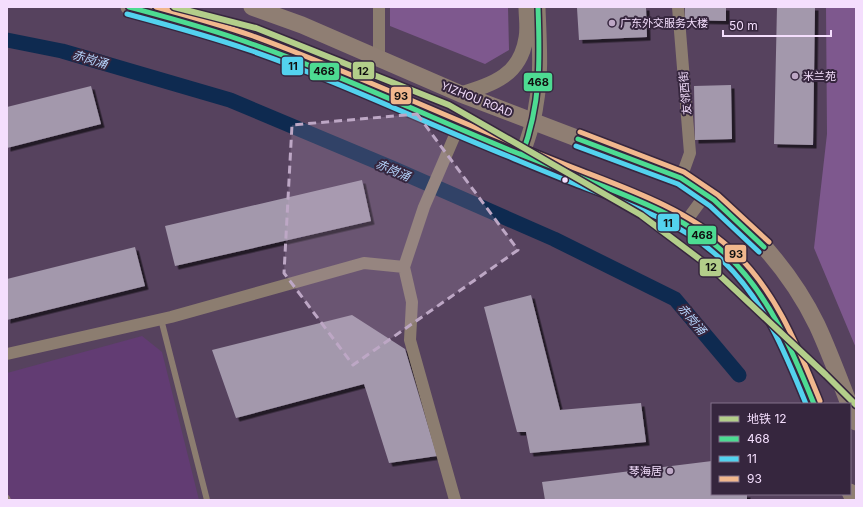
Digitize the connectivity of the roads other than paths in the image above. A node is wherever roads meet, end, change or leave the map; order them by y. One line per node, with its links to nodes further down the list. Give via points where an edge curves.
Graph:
1 (129, 7): 10 (main road, via 187,22 268,49)
2 (252, 7): 7 (main road, YIZHOU ROAD, via 302,25)
3 (379, 7): 7 (street)
4 (526, 7): 8 (street, via 526,38 519,60 510,73 495,82)
5 (538, 7): 9 (street, via 538,86)
6 (678, 7): 12 (street, 友邻西街, via 690,153)
7 (379, 59): 8 (main road, YIZHOU ROAD)
8 (461, 94): 9 (main road, YIZHOU ROAD)
9 (533, 121): 11 (street); 12 (main road, YIZHOU ROAD)
10 (458, 128): 11 (main road); 15 (street, via 429,196)
11 (522, 155): 14 (main road, via 630,197)
12 (681, 178): 13 (main road, YIZHOU ROAD)
13 (706, 194): 14 (street); 19 (main road, YIZHOU ROAD, via 739,222 785,272 817,325)
14 (684, 224): 18 (main road, via 726,255 749,279 775,317 794,354)
15 (404, 267): 16 (street, via 364,262); 23 (street, via 412,302 410,340)
16 (161, 319): 17 (street); 22 (lane)
17 (7, 354)
18 (814, 403)
19 (849, 403)
20 (851, 408): 21 (main road, YIZHOU ROAD)
21 (856, 422)
22 (207, 500)
23 (455, 500)

